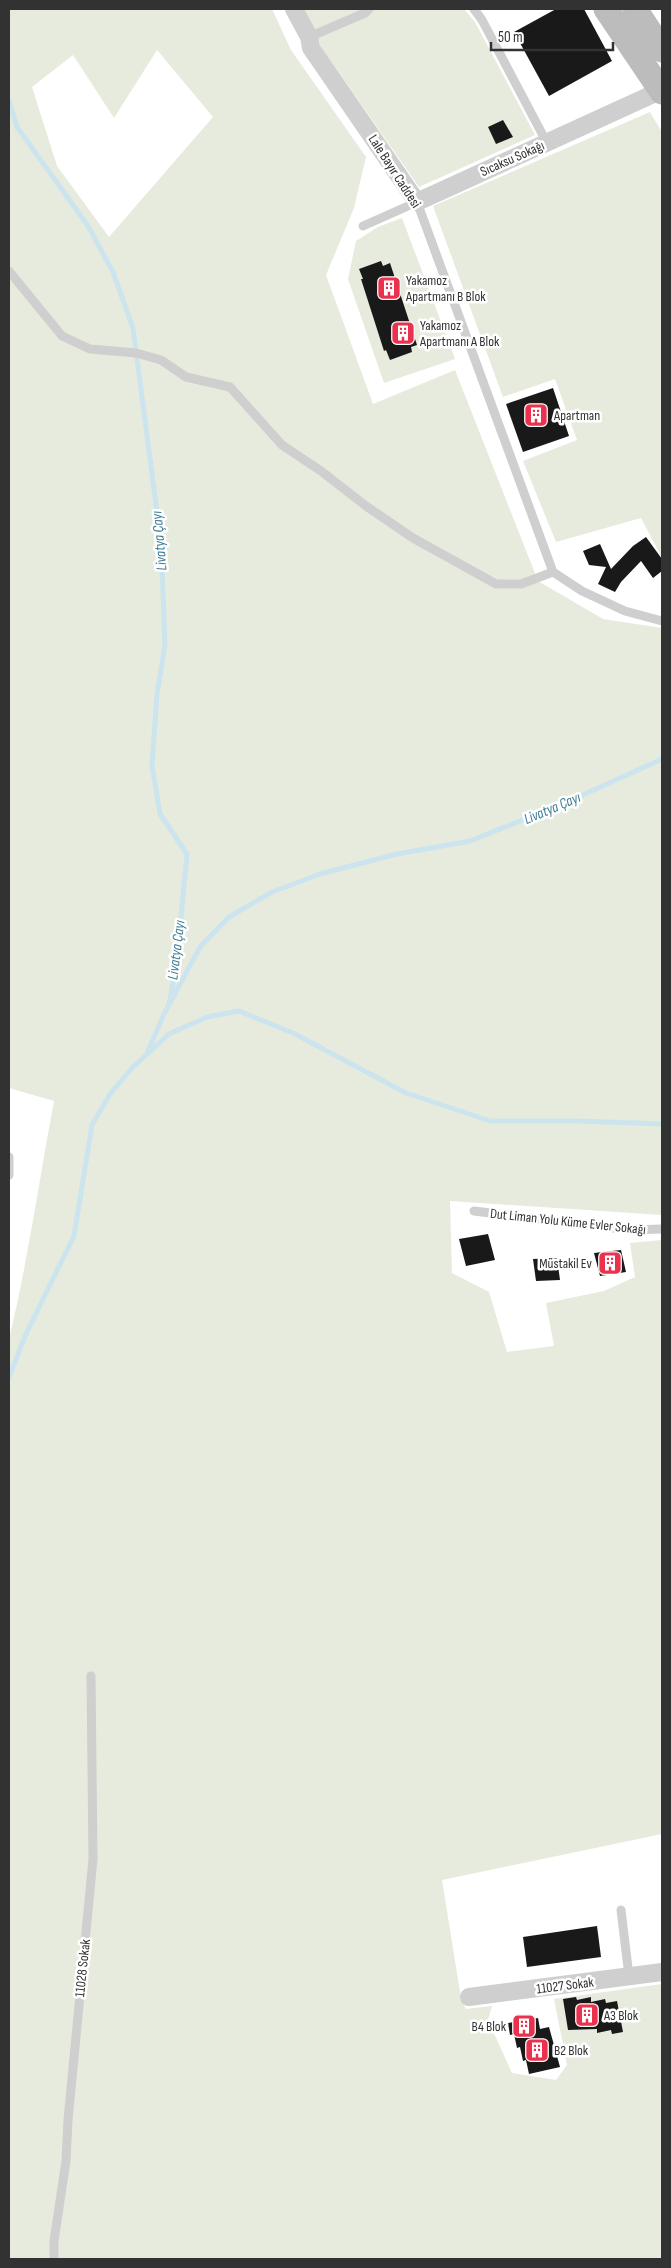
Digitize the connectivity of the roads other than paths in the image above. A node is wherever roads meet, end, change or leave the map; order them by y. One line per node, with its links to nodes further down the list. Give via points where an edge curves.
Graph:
1 (294, 9): 7 (street, Lale Bayır Caddesi)
2 (369, 9): 7 (lane)
3 (474, 9): 10 (lane)
4 (606, 9): 9 (street)
5 (635, 9): 8 (street)
6 (645, 9): 8 (street)
7 (309, 37): 11 (street, Lale Bayır Caddesi, via 311,48)
8 (659, 45)
9 (662, 91): 10 (street, Sıcaksu Sokağı)
10 (547, 143): 11 (street, Sıcaksu Sokağı)
11 (417, 202): 12 (lane, Sıcaksu Sokağı); 14 (lane, Lale Bayır Caddesi)
12 (363, 226)
13 (9, 271): 14 (lane, via 62,336 90,349 160,360 186,377 230,387 282,445 413,538 496,584 521,584)
14 (553, 572): 15 (lane, via 582,591 624,611)
15 (662, 621)
16 (9, 1157): 17 (lane)
17 (9, 1175)
18 (474, 1211): 19 (lane, Dut Liman Yolu Küme Evler Sokağı, via 630,1230)
19 (662, 1229)
20 (91, 1676): 25 (lane, 11028 Sokak, via 93,1859 66,2162)
21 (622, 1910): 23 (lane)
22 (662, 1972): 23 (street, 11027 Sokak)
23 (629, 1976): 24 (street, 11027 Sokak)
24 (469, 1997)
25 (54, 2259)

